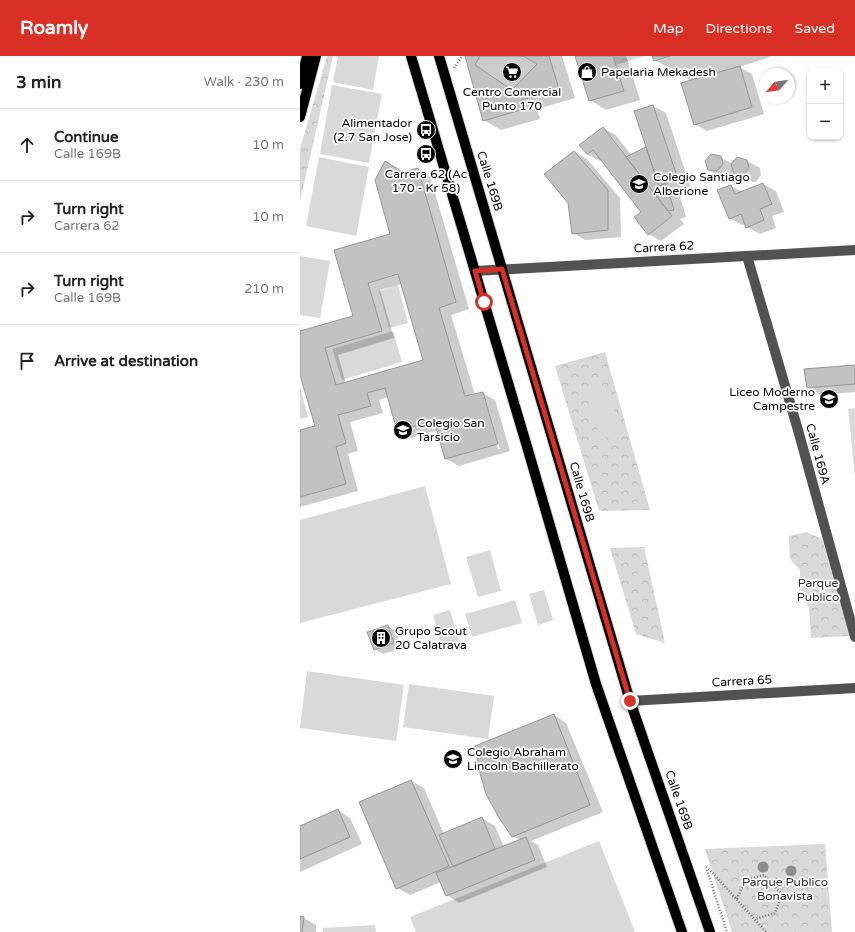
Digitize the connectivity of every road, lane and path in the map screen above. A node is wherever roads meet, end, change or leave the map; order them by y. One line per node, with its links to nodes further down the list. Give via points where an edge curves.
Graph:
1 (307, 56): 7 (main road)
2 (316, 56): 8 (main road)
3 (411, 56): 12 (main road)
4 (439, 56): 11 (main road, Calle 169B)
5 (462, 56): 6 (path)
6 (454, 68)
7 (300, 84)
8 (300, 117)
9 (855, 250): 10 (street, Carrera 62)
10 (748, 256): 11 (street, Carrera 62); 13 (street, Calle 169A)
11 (502, 269): 12 (street, Carrera 62); 15 (main road, Calle 169B)
12 (475, 271): 18 (main road, via 596,684)
13 (855, 637)
14 (855, 688): 15 (street, Carrera 65)
15 (630, 701): 19 (main road, Calle 169B)
16 (737, 899): 17 (path); 17 (path, via 744,880 764,875 782,894 775,913); 20 (path, via 706,867)
17 (755, 919): 21 (path)
18 (682, 932)
19 (710, 932)
20 (727, 932)
21 (766, 932)

